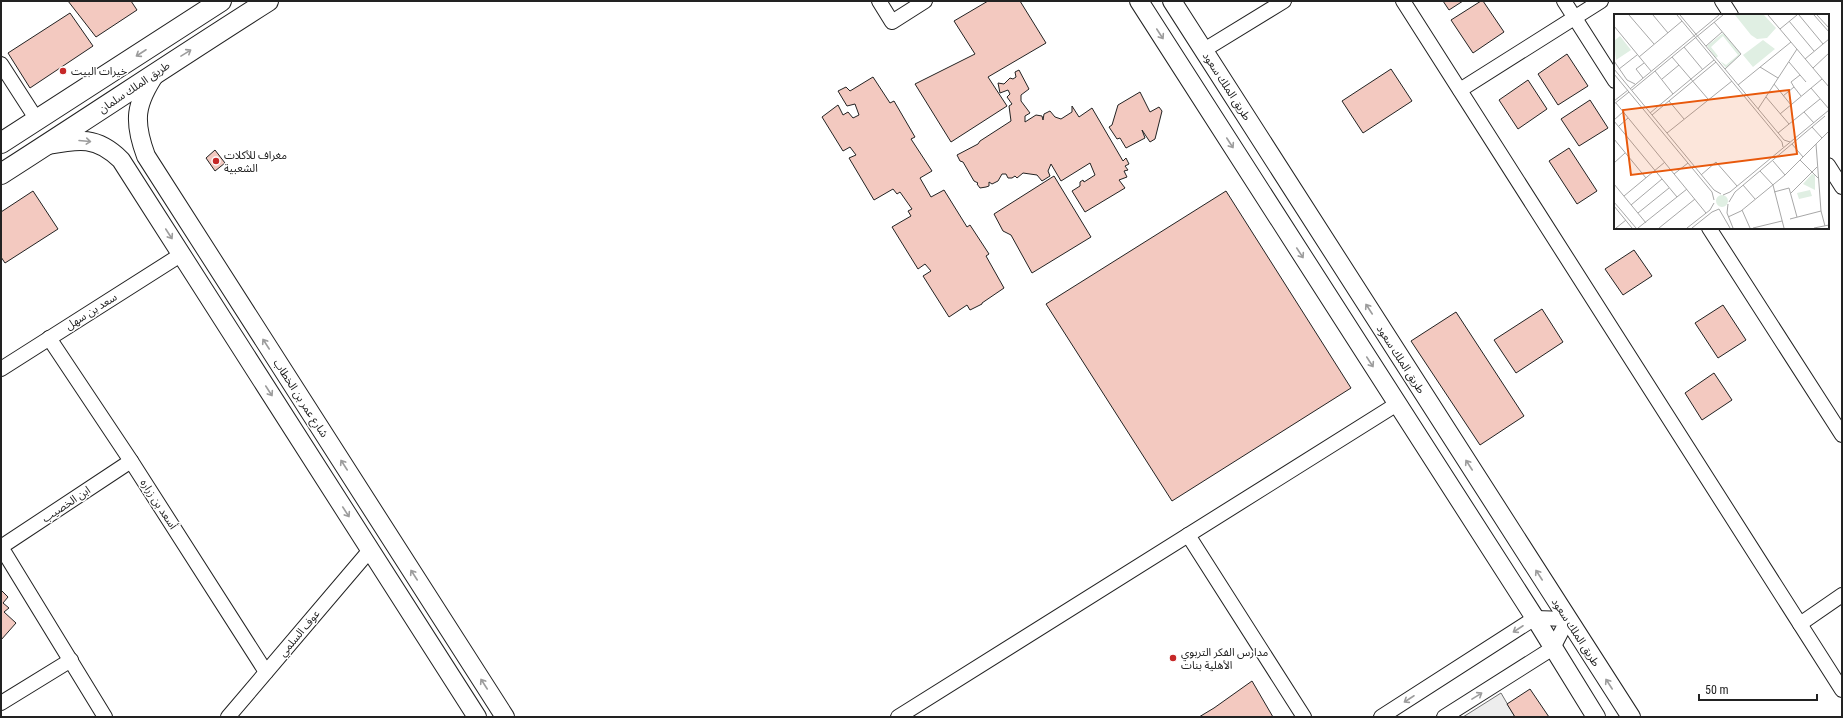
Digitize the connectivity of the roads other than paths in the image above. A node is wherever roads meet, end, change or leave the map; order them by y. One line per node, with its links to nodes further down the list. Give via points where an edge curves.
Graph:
1 (221, 1): 19 (main road, one-way to 19)
2 (268, 1): 16 (main road, طريق الملك سلمان, one-way to 2)
3 (879, 1): 4 (street, via 892,22)
4 (925, 1)
5 (1139, 1): 29 (street, one-way to 29)
6 (1172, 1): 14 (street, طريق الملك سعود)
7 (1284, 1): 14 (street)
8 (1403, 1): 18 (street)
9 (1564, 1): 13 (street)
10 (1601, 1): 13 (street)
11 (1722, 1): 12 (street)
12 (1730, 14)
13 (1574, 18): 17 (street); 18 (street)
14 (1204, 50): 37 (street, طريق الملك سعود, one-way to 14)
15 (1, 64): 19 (street)
16 (157, 71): 21 (main road, طريق الملك سلمان); 47 (street, شارع عمر بن الخطاب, one-way to 16, via 146,156 137,124 138,112 147,87)
17 (1614, 79)
18 (1460, 90): 38 (street)
19 (37, 120): 20 (main road)
20 (1, 143)
21 (47, 145): 23 (main road, طريق الملك سلمان); 26 (street, شارع عمر بن الخطاب, one-way to 26, via 87,140 112,151)
22 (1829, 167): 24 (street)
23 (1, 174)
24 (1842, 187)
25 (1710, 229): 30 (street)
26 (182, 254): 27 (street, سعد بن سهل); 34 (street, شارع عمر بن الخطاب, one-way to 34)
27 (49, 338): 28 (street, سعد بن سهل); 31 (street, أسعد بن زراره)
28 (1, 369)
29 (1397, 404): 32 (street); 36 (street)
30 (1842, 435)
31 (131, 461): 33 (street, ابن الخصيب); 41 (street, أسعد بن زراره)
32 (1188, 535): 48 (street); 49 (street)
33 (1, 547): 40 (street)
34 (370, 550): 41 (street, عوف السلمي); 46 (street, شارع عمر بن الخطاب)
35 (1842, 595): 38 (street)
36 (1534, 618): 37 (street); 39 (street); 50 (street, one-way to 50)
37 (1568, 619): 39 (street); 53 (street, طريق الملك سعود, one-way to 37)
38 (1800, 624): 42 (street)
39 (1553, 648): 51 (street, one-way to 39); 52 (street)
40 (71, 660): 43 (street); 44 (street)
41 (266, 672): 45 (street, عوف السلمي)
42 (1842, 690)
43 (1, 703)
44 (106, 717)
45 (228, 717)
46 (477, 717)
47 (505, 717)
48 (898, 717)
49 (1304, 717)
50 (1381, 717)
51 (1444, 717)
52 (1596, 717)
53 (1630, 717)

